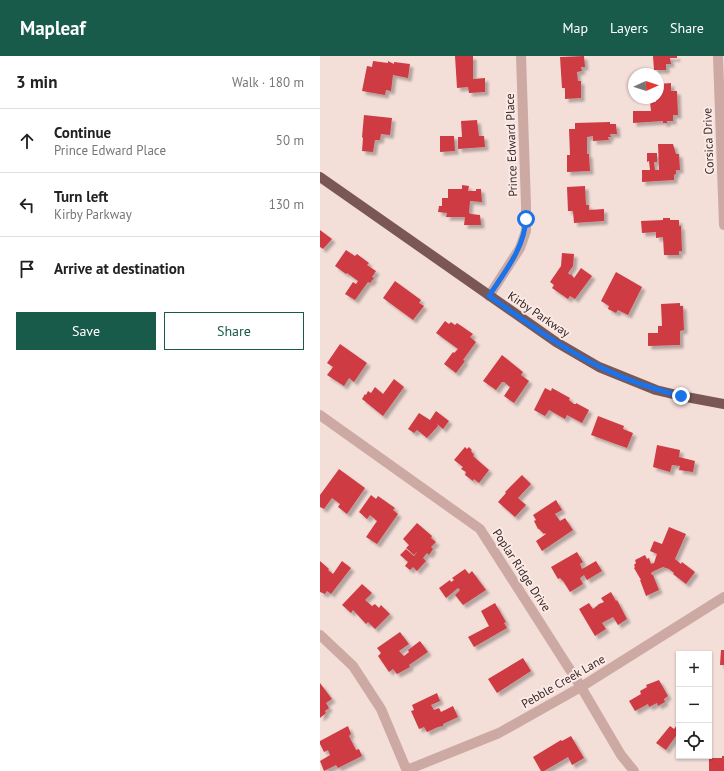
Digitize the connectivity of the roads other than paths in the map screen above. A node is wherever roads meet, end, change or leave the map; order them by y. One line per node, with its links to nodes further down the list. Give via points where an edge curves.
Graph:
1 (521, 56): 5 (street, Prince Edward Place, via 526,231 520,248)
2 (718, 56): 4 (street, Corsica Drive)
3 (320, 177): 5 (main road, Kirby Parkway)
4 (724, 225)
5 (489, 296): 6 (main road, Kirby Parkway, via 556,342 599,367 656,390)
6 (724, 404)
7 (320, 415): 10 (street, Poplar Ridge Drive, via 480,529)
8 (724, 597): 10 (street, Pebble Creek Lane)
9 (320, 635): 11 (street, via 353,666 381,709)
10 (581, 687): 11 (street, Pebble Creek Lane, via 499,733); 12 (street, Poplar Ridge Drive, via 621,755)
11 (407, 771)
12 (634, 771)

